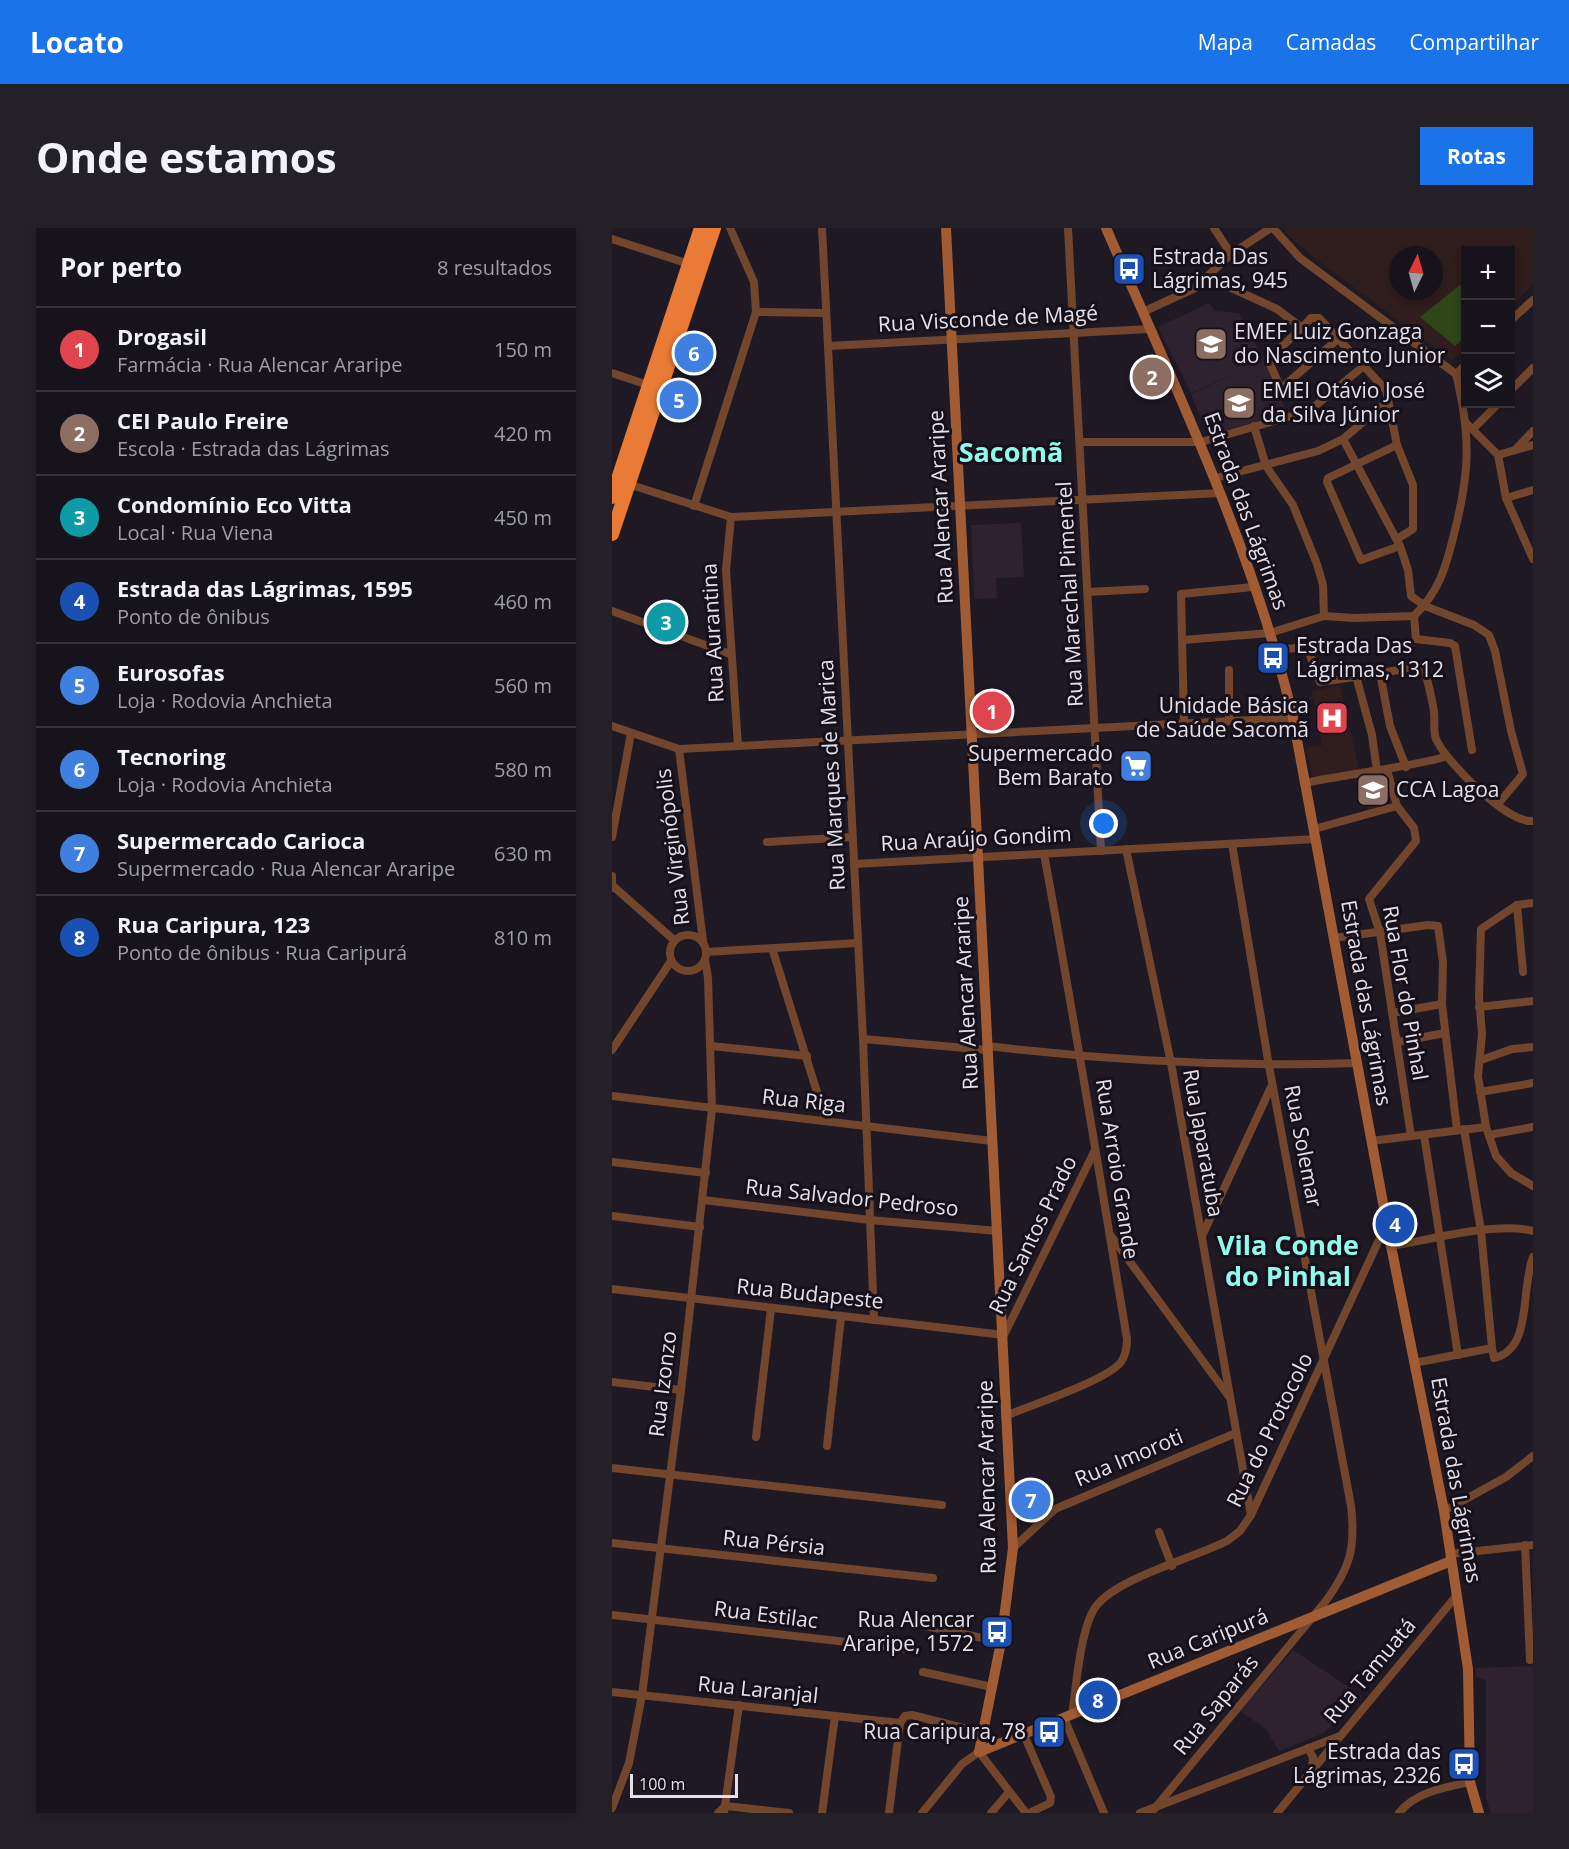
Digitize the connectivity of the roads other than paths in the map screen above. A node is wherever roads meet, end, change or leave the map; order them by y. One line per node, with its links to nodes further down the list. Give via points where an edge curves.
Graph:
1 (701, 228): 12 (highway)
2 (714, 228): 48 (highway)
3 (730, 228): 15 (street, via 754,282)
4 (822, 228): 17 (street, Rua Marques de Marica)
5 (946, 228): 22 (street, Rua Alencar Araripe)
6 (1068, 228): 21 (street, Rua Marechal Pimentel)
7 (1106, 228): 16 (street, Estrada das Lágrimas)
8 (1214, 228): 11 (street)
9 (1272, 228): 11 (street); 29 (street, via 1300,258)
10 (612, 238): 12 (street)
11 (1231, 254): 13 (street)
12 (689, 264): 30 (highway)
13 (1207, 277): 16 (street, via 1185,293); 19 (street, via 1277,309)
14 (1533, 300): 18 (street)
15 (756, 312): 17 (street); 55 (street)
16 (1143, 312): 20 (street, Estrada das Lágrimas)
17 (825, 313): 24 (street, Rua Marques de Marica)
18 (1515, 316)
19 (1302, 328): 23 (street, via 1317,317); 23 (street, via 1268,359 1281,387)
20 (1150, 329): 21 (street, Rua Visconde de Magé); 40 (street, Estrada das Lágrimas)
21 (1075, 333): 22 (street, Rua Visconde de Magé); 39 (street, Rua Marechal Pimentel)
22 (952, 338): 24 (street, Rua Visconde de Magé); 54 (street, Rua Alencar Araripe)
23 (1339, 338): 25 (street)
24 (828, 346): 56 (street, Rua Marques de Marica)
25 (1365, 365): 32 (street, via 1384,385); 35 (street, via 1316,407)
26 (1461, 369): 29 (street)
27 (1533, 369): 31 (street)
28 (612, 373): 30 (street)
29 (1456, 374): 34 (street)
30 (648, 385): 48 (highway)
31 (1515, 386)
32 (1388, 401): 38 (street); 41 (street)
33 (1494, 408): 36 (street)
34 (1466, 423): 36 (street); 65 (street, via 1467,465 1462,506 1444,573)
35 (1254, 426): 40 (street); 46 (street)
36 (1473, 429): 44 (street)
37 (1533, 431): 43 (street)
38 (1343, 439): 45 (street); 46 (street, via 1318,451)
39 (1080, 442): 40 (street); 53 (street, Rua Marechal Pimentel)
40 (1202, 442): 47 (street, Estrada das Lágrimas)
41 (1397, 445): 45 (street); 59 (street, via 1414,490 1413,529)
42 (1533, 445): 43 (street)
43 (1516, 449): 44 (street)
44 (1498, 455): 52 (street)
45 (1358, 464): 59 (street); 59 (street, via 1327,482 1360,559 1366,560)
46 (1266, 466): 47 (street); 67 (street, via 1299,516 1321,574)
47 (1215, 478): 50 (street, Estrada das Lágrimas)
48 (619, 482): 51 (highway); 55 (street); 58 (highway)
49 (1533, 490): 52 (street)
50 (1221, 493): 53 (street); 62 (street, Estrada das Lágrimas)
51 (612, 497)
52 (1506, 498): 60 (street)
53 (1083, 500): 54 (street); 64 (street, Rua Marechal Pimentel)
54 (960, 504): 56 (street); 82 (street, Rua Alencar Araripe)
55 (694, 506): 57 (street)
56 (838, 510): 57 (street); 83 (street, Rua Marques de Marica)
57 (731, 517): 72 (street, Rua Aurantina, via 726,570)
58 (612, 534)
59 (1398, 542): 65 (street, via 1408,570 1411,596)
60 (1529, 543): 61 (street)
61 (1533, 559)
62 (1253, 587): 69 (street, Estrada das Lágrimas); 70 (street, via 1182,593)
63 (1145, 589): 64 (street)
64 (1088, 592): 80 (street, Rua Marechal Pimentel)
65 (1425, 606): 68 (street); 92 (street, via 1481,628 1493,643 1510,731 1523,774)
66 (612, 610): 72 (street)
67 (1324, 616): 68 (street); 69 (street)
68 (1414, 616): 86 (street, via 1416,639 1455,646)
69 (1270, 633): 70 (street); 71 (street, Estrada das Lágrimas)
70 (1183, 640): 78 (street)
71 (1276, 650): 75 (street, via 1307,647 1320,682); 76 (street, Estrada das Lágrimas)
72 (730, 654): 84 (street, Rua Aurantina)
73 (1229, 670): 77 (street)
74 (1380, 673): 75 (street); 87 (street, via 1424,666 1435,736); 88 (street, via 1390,726)
75 (1356, 676): 90 (street)
76 (1293, 718): 77 (street); 91 (street, Estrada das Lágrimas)
77 (1229, 721): 78 (street)
78 (1184, 724): 80 (street)
79 (612, 726): 81 (street)
80 (1095, 730): 82 (street); 101 (street, Rua Marechal Pimentel)
81 (631, 733): 85 (street); 96 (street)
82 (971, 736): 83 (street); 103 (street, Rua Alencar Araripe)
83 (847, 741): 84 (street); 97 (street, Rua Marques de Marica)
84 (738, 746): 85 (street)
85 (679, 749): 112 (street, Rua Virginópolis)
86 (1472, 750)
87 (1445, 757): 88 (street); 92 (street)
88 (1406, 767): 89 (street)
89 (1387, 770): 90 (street); 93 (street, Rua Flor do Pinhal)
90 (1377, 771): 91 (street)
91 (1305, 783): 95 (street, Estrada das Lágrimas)
92 (1498, 804): 94 (street, via 1521,820)
93 (1397, 806): 95 (street, Rua Araújo Gondim); 109 (street, Rua Flor do Pinhal, via 1414,828 1416,841 1369,899)
94 (1533, 821)
95 (1315, 834): 99 (street, Rua Araújo Gondim); 110 (street, Estrada das Lágrimas)
96 (612, 837)
97 (852, 837): 98 (street); 104 (street, Rua Marques de Marica)
98 (767, 842)
99 (1232, 844): 100 (street, Rua Araújo Gondim); 134 (street, Rua Solemar)
100 (1126, 849): 101 (street, Rua Araújo Gondim); 132 (street, Rua Japaratuba)
101 (1101, 851): 102 (street, Rua Araújo Gondim)
102 (1044, 854): 103 (street, Rua Araújo Gondim); 130 (street, Rua Arroio Grande)
103 (979, 856): 104 (street, Rua Araújo Gondim); 127 (street, Rua Alencar Araripe)
104 (854, 864): 113 (street, Rua Marques de Marica)
105 (612, 876): 106 (street)
106 (613, 887): 111 (street)
107 (1533, 903): 108 (street)
108 (1517, 905): 117 (street); 120 (street, via 1481,929)
109 (1380, 933): 110 (street); 119 (street, via 1438,926 1443,962); 121 (street, Rua Flor do Pinhal)
110 (1334, 938): 133 (street, Estrada das Lágrimas)
111 (674, 940): 112 (street, via 685,934); 116 (street)
112 (703, 941): 115 (street)
113 (858, 943): 114 (street); 123 (street, Rua Marques de Marica)
114 (772, 948): 115 (street); 129 (street)
115 (706, 956): 116 (street, via 696,970 689,971); 125 (street, Rua Izonzo)
116 (671, 961): 128 (street)
117 (1523, 972)
118 (1533, 1001): 120 (street)
119 (1442, 1004): 121 (street); 122 (street)
120 (1479, 1007): 131 (street)
121 (1392, 1013): 124 (street, Rua Flor do Pinhal)
122 (1445, 1033): 124 (street); 143 (street)
123 (864, 1039): 127 (street); 141 (street, Rua Marques de Marica)
124 (1397, 1042): 146 (street, Rua Flor do Pinhal)
125 (711, 1046): 129 (street); 139 (street, Rua Izonzo)
126 (1533, 1047): 131 (street, via 1512,1049)
127 (988, 1048): 130 (street); 147 (street, Rua Alencar Araripe)
128 (612, 1050)
129 (807, 1056): 140 (street)
130 (1082, 1056): 132 (street); 149 (street, Rua Arroio Grande)
131 (1481, 1060): 137 (street)
132 (1171, 1064): 134 (street); 162 (street, Rua Japaratuba)
133 (1357, 1064): 134 (street); 148 (street, Estrada das Lágrimas)
134 (1269, 1066): 136 (street, Rua Solemar)
135 (1533, 1083): 137 (street)
136 (1273, 1084): 162 (street); 174 (street, Rua Solemar)
137 (1480, 1092): 144 (street)
138 (612, 1096): 139 (street, Rua Riga)
139 (712, 1109): 140 (street, Rua Riga); 151 (street, Rua Izonzo)
140 (826, 1121): 141 (street, Rua Riga)
141 (867, 1125): 147 (street, Rua Riga); 155 (street, Rua Marques de Marica)
142 (1533, 1127): 144 (street)
143 (1461, 1130): 144 (street); 145 (street); 159 (street)
144 (1487, 1131): 152 (street, via 1496,1156 1511,1173)
145 (1424, 1135): 146 (street); 163 (street)
146 (1411, 1136): 148 (street)
147 (992, 1141): 158 (street, Rua Alencar Araripe)
148 (1371, 1141): 156 (street, Estrada das Lágrimas)
149 (1094, 1152): 161 (street, Rua Arroio Grande); 171 (street, Rua Santos Prado)
150 (612, 1162): 151 (street)
151 (706, 1173): 153 (street, Rua Izonzo)
152 (1533, 1186)
153 (703, 1200): 155 (street, Rua Salvador Pedroso); 157 (street, Rua Izonzo)
154 (612, 1216): 157 (street)
155 (870, 1220): 158 (street, Rua Salvador Pedroso); 170 (street, Rua Marques de Marica)
156 (1387, 1224): 164 (street, Estrada das Lágrimas); 174 (street, Rua do Protocolo)
157 (700, 1227): 167 (street, Rua Izonzo)
158 (998, 1231): 171 (street, Rua Alencar Araripe)
159 (1481, 1231): 160 (street); 163 (street); 172 (street)
160 (1533, 1231)
161 (1109, 1232): 178 (street); 179 (street, Rua Arroio Grande, via 1127,1339 1122,1361 1099,1377)
162 (1202, 1236): 178 (street, Rua Japaratuba)
163 (1439, 1239): 164 (street); 173 (street)
164 (1391, 1246): 175 (street, Estrada das Lágrimas)
165 (1533, 1257): 172 (street, via 1527,1321 1520,1341 1507,1356 1494,1358)
166 (612, 1289): 167 (street, Rua Budapeste)
167 (692, 1299): 168 (street, Rua Budapeste); 177 (street, Rua Izonzo)
168 (771, 1309): 169 (street, Rua Budapeste); 181 (street)
169 (841, 1317): 170 (street, Rua Budapeste); 182 (street)
170 (874, 1320): 171 (street, Rua Budapeste)
171 (1004, 1335): 179 (street, Rua Alencar Araripe)
172 (1492, 1348): 173 (street)
173 (1458, 1355): 175 (street)
174 (1324, 1359): 188 (street, Rua do Protocolo); 201 (street, Rua Solemar, via 1354,1539 1337,1586)
175 (1414, 1363): 187 (street, Estrada das Lágrimas)
176 (612, 1382): 177 (street)
177 (681, 1390): 185 (street, Rua Izonzo)
178 (1231, 1399): 180 (street, Rua Japaratuba)
179 (1005, 1416): 193 (street, Rua Alencar Araripe)
180 (1236, 1433): 188 (street, Rua Japaratuba); 193 (street, Rua Imoroti, via 1055,1509)
181 (756, 1437)
182 (827, 1446)
183 (1533, 1456): 187 (street, via 1506,1477)
184 (612, 1468): 185 (street)
185 (670, 1474): 186 (street); 192 (street, Rua Izonzo)
186 (942, 1505)
187 (1444, 1511): 194 (street, Estrada das Lágrimas)
188 (1251, 1515): 195 (street, Rua do Protocolo, via 1240,1532 1227,1541)
189 (1159, 1532): 195 (street)
190 (612, 1543): 192 (street, Rua Pérsia)
191 (1529, 1545): 194 (street); 197 (street)
192 (661, 1548): 196 (street, Rua Pérsia); 200 (street, Rua Izonzo)
193 (1013, 1548): 204 (street, Rua Alencar Araripe)
194 (1450, 1557): 198 (street, Estrada das Lágrimas); 201 (street, Rua Caripurá)
195 (1172, 1566): 213 (street, Rua do Protocolo, via 1118,1587 1092,1612)
196 (933, 1578)
197 (1530, 1591): 203 (street)
198 (1457, 1595): 217 (street, Rua Tamuatá); 221 (street, Estrada das Lágrimas, via 1468,1669)
199 (612, 1615): 200 (street, Rua Estilac)
200 (652, 1620): 205 (street, Rua Estilac); 210 (street, Rua Izonzo)
201 (1309, 1620): 213 (street, Rua Caripurá); 225 (street, Rua Saparás)
202 (926, 1626): 204 (street)
203 (1532, 1636): 206 (street)
204 (1001, 1642): 208 (street, Rua Alencar Araripe)
205 (916, 1650)
206 (1530, 1660)
207 (923, 1672): 208 (street)
208 (992, 1687): 215 (street, Rua Alencar Araripe)
209 (612, 1692): 210 (street, Rua Laranjal)
210 (642, 1695): 211 (street, Rua Laranjal); 223 (street, Rua Izonzo, via 629,1763)
211 (739, 1706): 212 (street, Rua Laranjal); 224 (street)
212 (835, 1716): 214 (street, Rua Laranjal); 228 (street)
213 (1068, 1717): 216 (street, Rua Caripurá); 233 (street)
214 (900, 1723): 215 (street, Rua Laranjal, via 904,1716 912,1715); 229 (street)
215 (983, 1733): 219 (street, Rua Alencar Araripe)
216 (1024, 1735): 219 (street, Rua Caripurá); 232 (street, via 1051,1797 1050,1803)
217 (1341, 1735): 218 (street); 220 (street, Rua Tamuatá)
218 (1308, 1748): 220 (street, via 1313,1757); 225 (street)
219 (979, 1752): 222 (street); 230 (street, via 962,1764)
220 (1311, 1771): 235 (street, Rua Tamuatá)
221 (1470, 1782): 236 (street, via 1425,1794); 237 (street, Estrada das Lágrimas)
222 (1009, 1792): 231 (street); 232 (street)
223 (612, 1808)
224 (724, 1809): 226 (street); 227 (street)
225 (1153, 1810): 234 (street)
226 (718, 1813)
227 (789, 1813)
228 (822, 1813)
229 (889, 1813)
230 (922, 1813)
231 (991, 1813)
232 (1028, 1813)
233 (1104, 1813)
234 (1140, 1813)
235 (1277, 1813)
236 (1399, 1813)
237 (1479, 1813)

